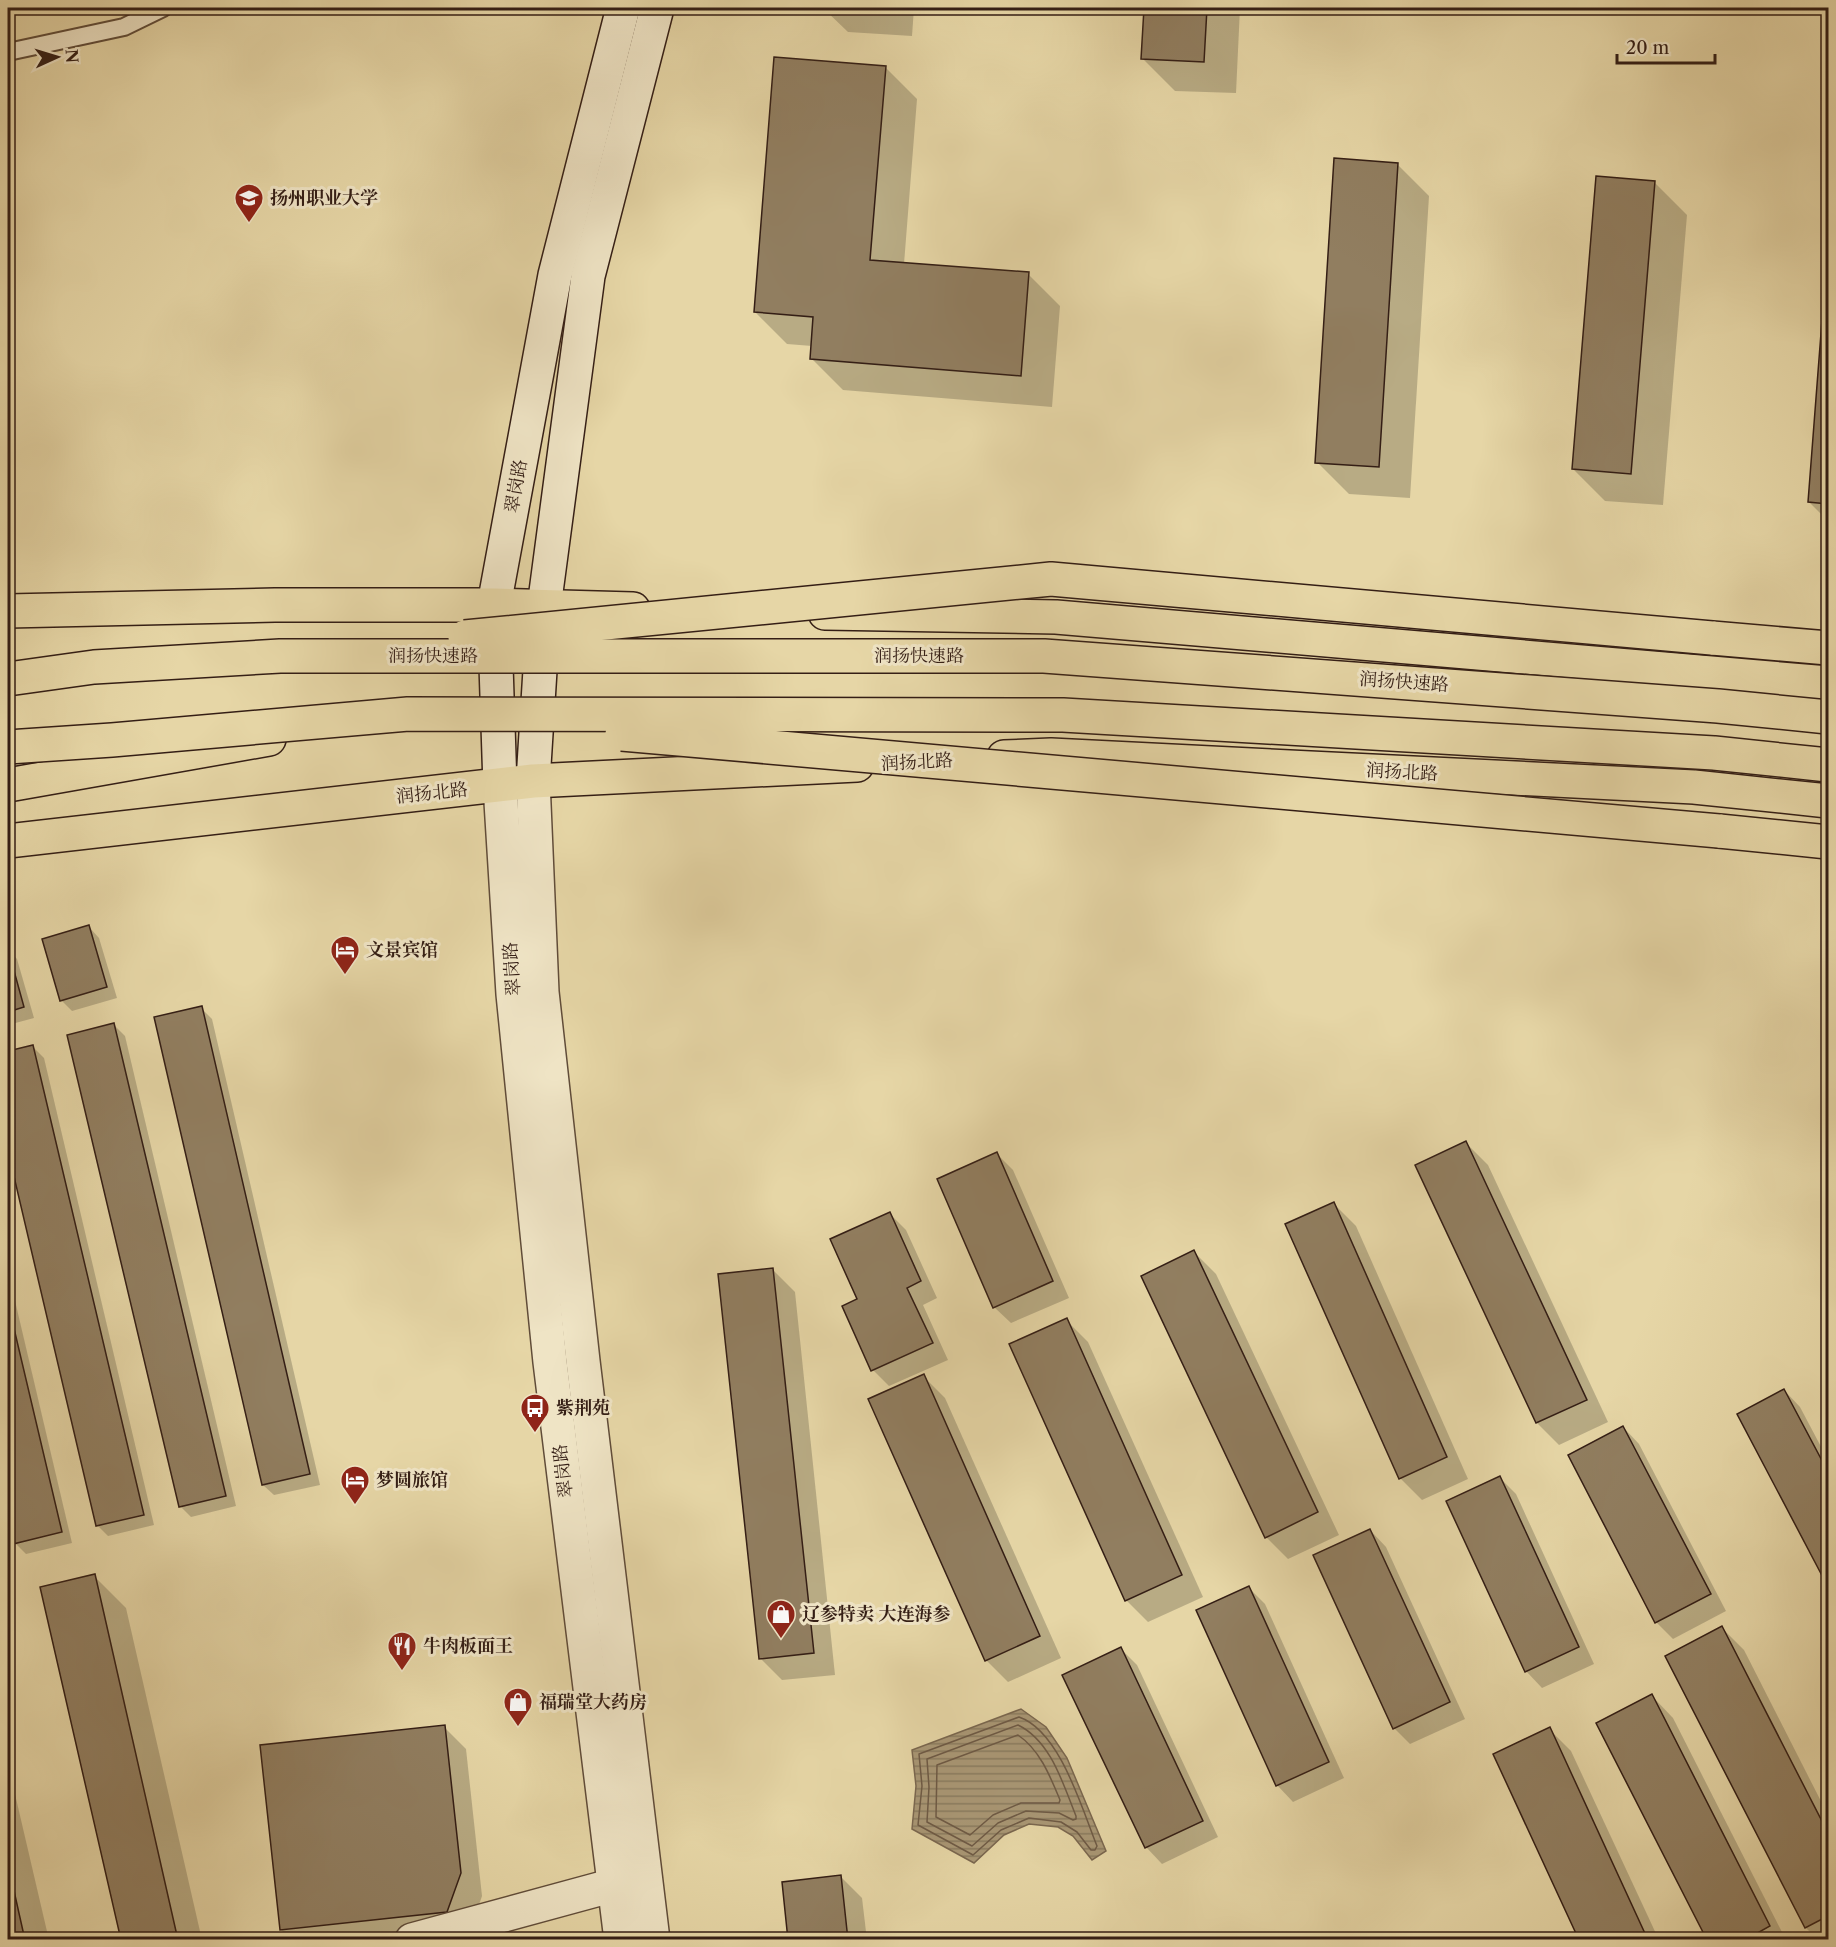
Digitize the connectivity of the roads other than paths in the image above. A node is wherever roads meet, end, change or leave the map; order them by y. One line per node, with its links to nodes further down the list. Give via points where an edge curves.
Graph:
1 (163, 8): 4 (lane, via 124,27)
2 (623, 8): 5 (street, 翠岗路, via 555,275)
3 (657, 8): 6 (street, 翠岗路, via 588,276)
4 (8, 52)
5 (494, 605): 6 (main road); 7 (main road); 20 (street, 翠岗路)
6 (543, 607): 13 (main road, via 1056,617); 18 (street, 翠岗路)
7 (8, 611)
8 (1828, 648): 9 (main road, bridge, via 1051,579)
9 (280, 656): 11 (main road, 润扬快速路, bridge); 15 (main road, 润扬快速路, bridge, via 1044,656)
10 (8, 667): 11 (main road, bridge)
11 (94, 667): 12 (main road, 润扬快速路, bridge)
12 (8, 679)
13 (1828, 683)
14 (408, 714): 16 (main road, bridge); 17 (main road, bridge, via 1063,715 1714,753); 19 (main road, bridge); 23 (main road, bridge)
15 (1828, 717)
16 (8, 747)
17 (1828, 765)
18 (533, 782): 20 (main road, 润扬北路); 21 (main road, 润扬北路, via 1051,755 1694,787); 27 (street, 翠岗路, via 542,992)
19 (8, 785)
20 (500, 786): 22 (main road, 润扬北路); 24 (street, 翠岗路, via 513,994 550,1362)
21 (1828, 801)
22 (8, 840)
23 (1828, 842)
24 (614, 1885): 25 (street); 26 (street, 翠岗路)
25 (412, 1940)
26 (621, 1940)
27 (653, 1940)

